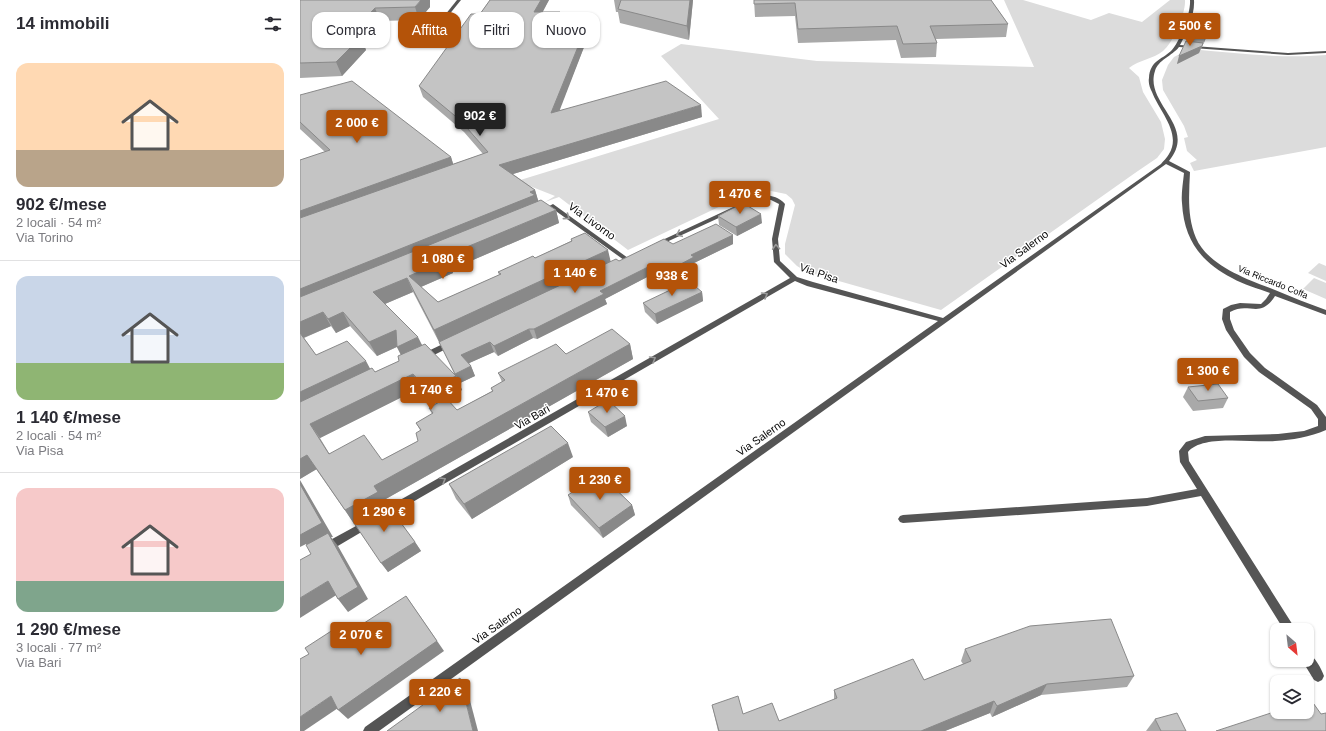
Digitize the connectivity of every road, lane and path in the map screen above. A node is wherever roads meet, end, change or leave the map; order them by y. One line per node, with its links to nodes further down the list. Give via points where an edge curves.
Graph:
1 (459, 0): 3 (street)
2 (1192, 0): 4 (street, via 1193,8)
3 (449, 12)
4 (1177, 46): 5 (street, via 1288,54); 6 (street, via 1156,63 1150,80 1155,97 1172,124 1176,140 1175,148)
5 (1326, 52)
6 (1166, 162): 11 (street, Via Riccardo Coffa, via 1187,172 1186,208 1193,239 1200,250 1214,264 1235,277); 13 (street, Via Salerno)
7 (539, 212): 9 (street, Via Livorno, one-way to 9, via 553,206)
8 (654, 246): 10 (street, Via Pisa, one-way to 8, via 778,262 775,239 782,204 771,197 759,197)
9 (626, 259)
10 (795, 278): 13 (street, Via Pisa); 18 (street, Via Bari, one-way to 10)
11 (1274, 292): 12 (street, Via Riccardo Coffa); 16 (street, via 1269,303 1262,306 1233,306 1226,311 1226,319 1230,330 1247,355 1262,370 1314,407 1322,418 1323,428 1314,432 1273,438 1223,438 1189,444 1183,451 1185,462)
12 (1326, 313)
13 (945, 320): 22 (street, Via Salerno)
14 (456, 341): 15 (street)
15 (413, 361)
16 (1204, 492): 17 (street, via 1147,502); 19 (street)
17 (903, 519)
18 (321, 551)
19 (1286, 623)
20 (1312, 667): 21 (street)
21 (1318, 676)
22 (369, 731)

